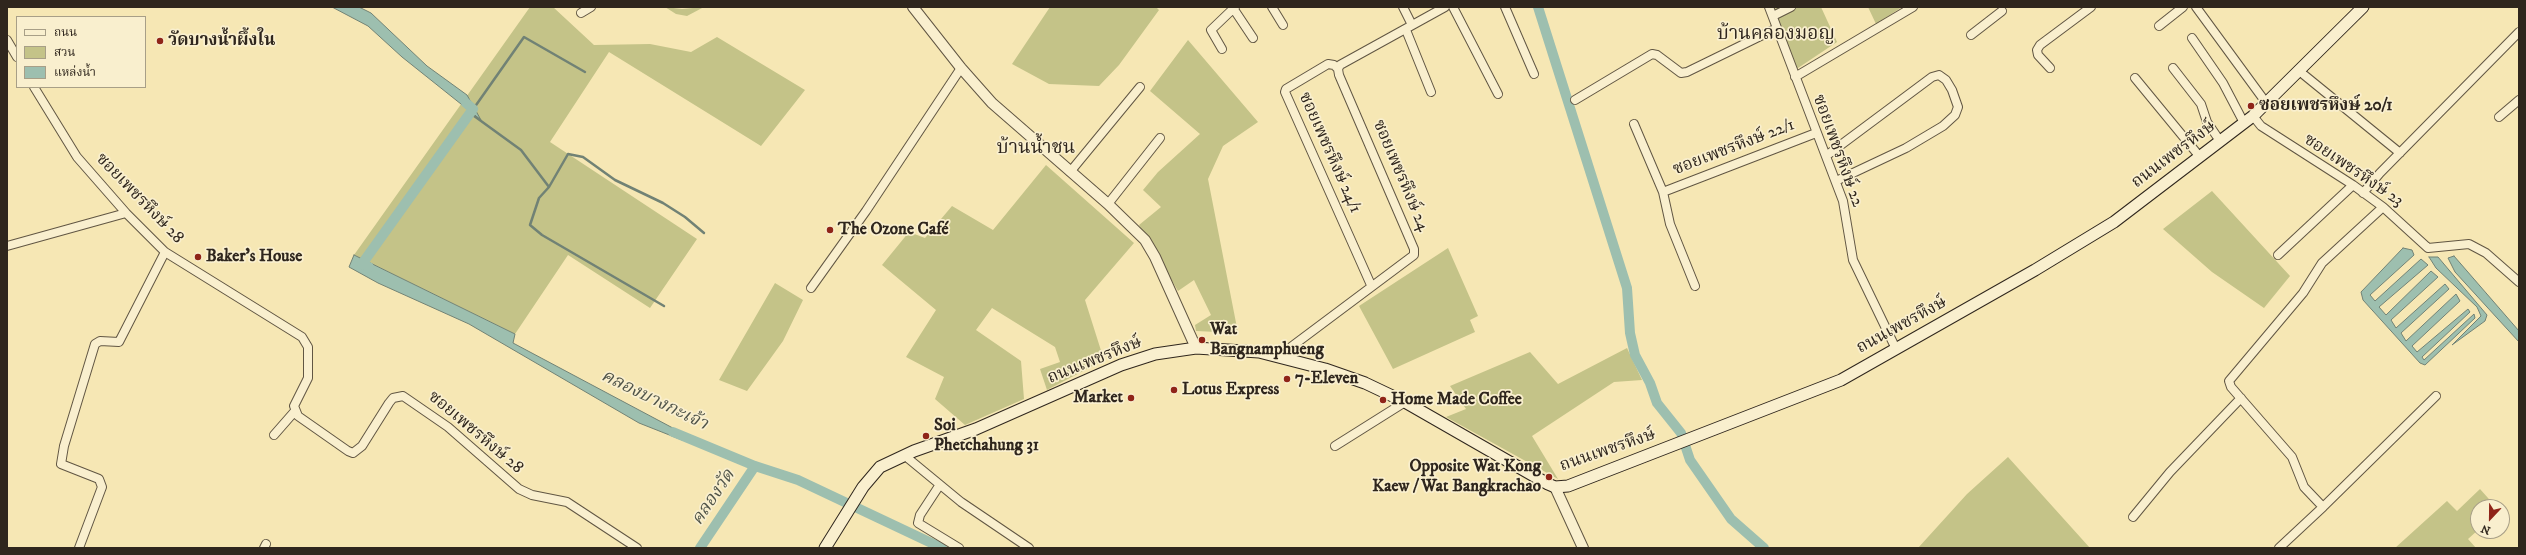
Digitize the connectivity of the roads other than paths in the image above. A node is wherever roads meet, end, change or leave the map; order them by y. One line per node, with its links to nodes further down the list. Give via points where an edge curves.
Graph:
1 (591, 7): 17 (street)
2 (913, 7): 30 (street)
3 (1272, 7): 19 (street)
4 (1403, 7): 21 (street)
5 (1445, 7): 21 (street)
6 (1453, 7): 41 (street)
7 (1506, 7): 35 (street)
8 (1769, 7): 18 (street, ซอยเพชรหึงษ์ 22)
9 (1791, 7): 18 (street)
10 (1913, 7): 36 (street)
11 (2091, 7): 31 (street, via 2040,45 2038,55)
12 (2183, 7): 20 (street)
13 (2196, 7): 44 (street)
14 (2363, 7): 34 (main road, ถนนเพชรหึงษ์)
15 (1234, 8): 25 (street); 28 (street, via 1211,30)
16 (2003, 8): 24 (street)
17 (581, 12)
18 (1773, 16): 22 (street, ซอยเพชรหึงษ์ 22)
19 (1283, 25)
20 (2159, 26)
21 (1409, 28): 33 (street, via 1340,65); 40 (street)
22 (1777, 28): 36 (street, ซอยเพชรหึงษ์ 22); 42 (street, via 1687,72 1681,73 1652,54)
23 (2519, 32): 52 (street)
24 (1971, 35)
25 (1253, 38)
26 (2192, 38): 47 (street, via 2223,83)
27 (7, 40): 29 (street)
28 (1222, 49)
29 (16, 55)
30 (961, 68): 55 (street, via 992,103); 69 (street, via 866,211 836,249)
31 (2050, 68)
32 (2173, 68): 51 (street, via 2201,104 2207,122)
33 (1338, 69): 67 (street, ซอยเพชรหึงษ์ 24, via 1414,248 1414,256); 67 (street, ซอยเพชรหึงษ์ 24/1, via 1328,64 1285,92)
34 (2298, 70): 44 (main road, ถนนเพชรหึงษ์); 52 (street)
35 (1534, 74)
36 (1794, 78): 49 (street, ซอยเพชรหึงษ์ 22)
37 (2135, 78): 54 (street)
38 (1140, 87): 55 (street)
39 (35, 88): 62 (street, ซอยเพชรหึงษ์ 28, via 77,157)
40 (1431, 92)
41 (1498, 94)
42 (1575, 100)
43 (2519, 100): 46 (street)
44 (2267, 104): 45 (main road, ถนนเพชรหึงษ์)
45 (2253, 116): 47 (main road, ถนนเพชรหึงษ์); 57 (street, ซอยเพชรหึงษ์ 23, via 2261,126 2284,142)
46 (2499, 117)
47 (2244, 123): 51 (main road, ถนนเพชรหึงษ์)
48 (1634, 124): 58 (street, ซอยเพชรหึงษ์ 22/1)
49 (1816, 133): 53 (street, ซอยเพชรหึงษ์ 22); 58 (street, ซอยเพชรหึงษ์ 22/1)
50 (1160, 138): 60 (street)
51 (2220, 142): 54 (main road, ถนนเพชรหึงษ์)
52 (2400, 153): 59 (street)
53 (1826, 156): 56 (street, ซอยเพชรหึงษ์ 22); 56 (street, via 1932,77 1939,75 1946,80 1952,90 1958,107 1955,115 1943,126 1906,148)
54 (2200, 156): 71 (main road, ถนนเพชรหึงษ์, via 2096,233)
55 (1070, 172): 60 (street)
56 (1836, 181): 71 (street, ซอยเพชรหึงษ์ 22, via 1843,201 1853,260)
57 (2353, 185): 59 (street, ซอยเพชรหึงษ์ 23); 65 (street)
58 (1663, 192): 68 (street, ซอยเพชรหึงษ์ 22/1, via 1670,224)
59 (2363, 193): 61 (street, ซอยเพชรหึงษ์ 23)
60 (1108, 204): 70 (street, via 1145,240)
61 (2383, 207): 66 (street, ซอยเพชรหึงษ์ 23, via 2428,248 2469,244 2486,252); 74 (street, via 2322,264 2303,293 2232,376 2231,387)
62 (126, 213): 63 (street); 64 (street, ซอยเพชรหึงษ์ 28)
63 (7, 246)
64 (165, 252): 76 (street, ซอยเพชรหึงษ์ 28, via 302,338 308,347 308,378 296,400); 84 (street, via 119,342 100,341 95,344 64,446 62,464 99,479 102,486)
65 (2278, 255)
66 (2519, 282)
67 (1371, 285): 72 (street, ซอยเพชรหึงษ์ 24)
68 (1695, 286)
69 (811, 288)
70 (1196, 348): 72 (main road, ถนนเพชรหึงษ์, via 1239,349); 79 (main road, ถนนเพชรหึงษ์, via 1155,354 1121,365 976,429)
71 (1896, 349): 81 (main road, ถนนเพชรหึงษ์, via 1841,380 1762,412 1593,478 1568,486)
72 (1279, 356): 75 (main road, ถนนเพชรหึงษ์, via 1325,368 1365,383)
73 (2436, 396): 82 (street)
74 (2241, 398): 82 (street, via 2292,457 2304,486); 83 (street, via 2170,472)
75 (1404, 402): 78 (street); 81 (main road, ถนนเพชรหึงษ์)
76 (294, 410): 77 (street); 85 (street, ซอยเพชรหึงษ์ 28, via 330,439 353,453 362,446 389,403 394,398 403,396 448,427 519,489 532,495 567,502)
77 (274, 435)
78 (1335, 446)
79 (904, 455): 80 (street); 86 (main road, ถนนเพชรหึงษ์, via 880,467 863,487)
80 (939, 486): 87 (street, via 920,515 918,523); 88 (street)
81 (1556, 486): 89 (street)
82 (2323, 508): 90 (street)
83 (2133, 516)
84 (79, 548)
85 (637, 548)
86 (824, 548)
87 (959, 548)
88 (1029, 548)
89 (1583, 548)
90 (2279, 548)

